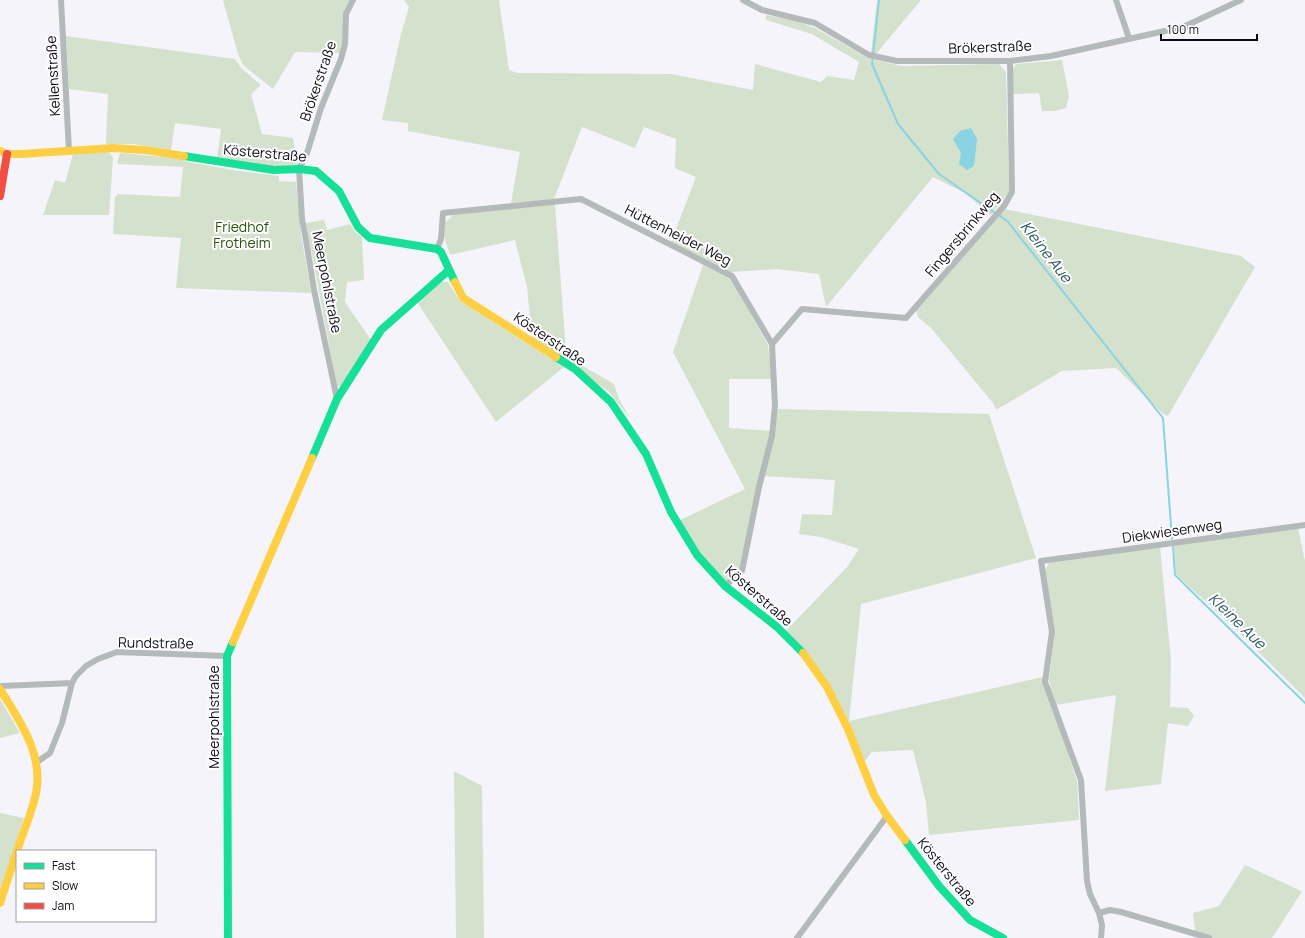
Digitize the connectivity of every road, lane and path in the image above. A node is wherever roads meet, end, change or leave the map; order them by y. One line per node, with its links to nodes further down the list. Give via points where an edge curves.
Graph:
1 (61, 0): 8 (street, Kellenstraße)
2 (353, 0): 10 (street, Brökerstraße, via 346,14 345,44 341,59)
3 (743, 0): 7 (street, Brökerstraße, via 762,10 815,23 873,56 897,61)
4 (1116, 0): 6 (street)
5 (1242, 0): 6 (street, Brökerstraße, via 1183,26)
6 (1129, 38): 7 (street, Brökerstraße, via 1051,56)
7 (1010, 61): 14 (street, Fingersbrinkweg, via 1012,192 1004,206 906,318 802,309)
8 (69, 151): 9 (main road, Kösterstraße, via 21,154); 10 (main road, Kösterstraße, via 113,148 145,150 274,170)
9 (4, 152): 11 (main road)
10 (299, 169): 12 (main road, Kösterstraße, via 316,171 339,191 358,227 370,238); 15 (street, Meerpohlstraße, via 302,219)
11 (0, 196)
12 (436, 249): 13 (main road, Kösterstraße, via 441,252); 14 (street, Hüttenheider Weg, via 441,239 443,213 580,198 732,276)
13 (449, 270): 15 (main road, Meerpohlstraße, via 381,330); 17 (main road, Kösterstraße, via 463,298 575,369 611,402 646,454 671,512 697,555)
14 (772, 344): 17 (street, Hüttenheider Weg, via 775,406 772,436 742,571)
15 (337, 399): 18 (main road, Meerpohlstraße)
16 (1305, 525): 26 (street, Diekwiesenweg, via 1041,561 1052,632 1045,682 1081,780 1087,881)
17 (725, 586): 22 (main road, Kösterstraße, via 777,627 804,655 827,687 848,729 874,795)
18 (227, 656): 19 (street, Rundstraße, via 117,652 86,666); 27 (main road, Meerpohlstraße)
19 (72, 682): 20 (street); 21 (street, Rundstraße, via 62,723 50,753)
20 (0, 688): 21 (main road, via 26,733)
21 (36, 762): 23 (main road, via 36,792)
22 (888, 816): 28 (street); 29 (main road, Kösterstraße, via 939,886 970,920)
23 (17, 850)
24 (16, 854): 25 (main road)
25 (0, 904)
26 (1099, 913): 30 (street, via 1102,925); 31 (street, via 1110,910 1121,912)
27 (228, 938)
28 (797, 938)
29 (1003, 938)
30 (1101, 938)
31 (1210, 938)

